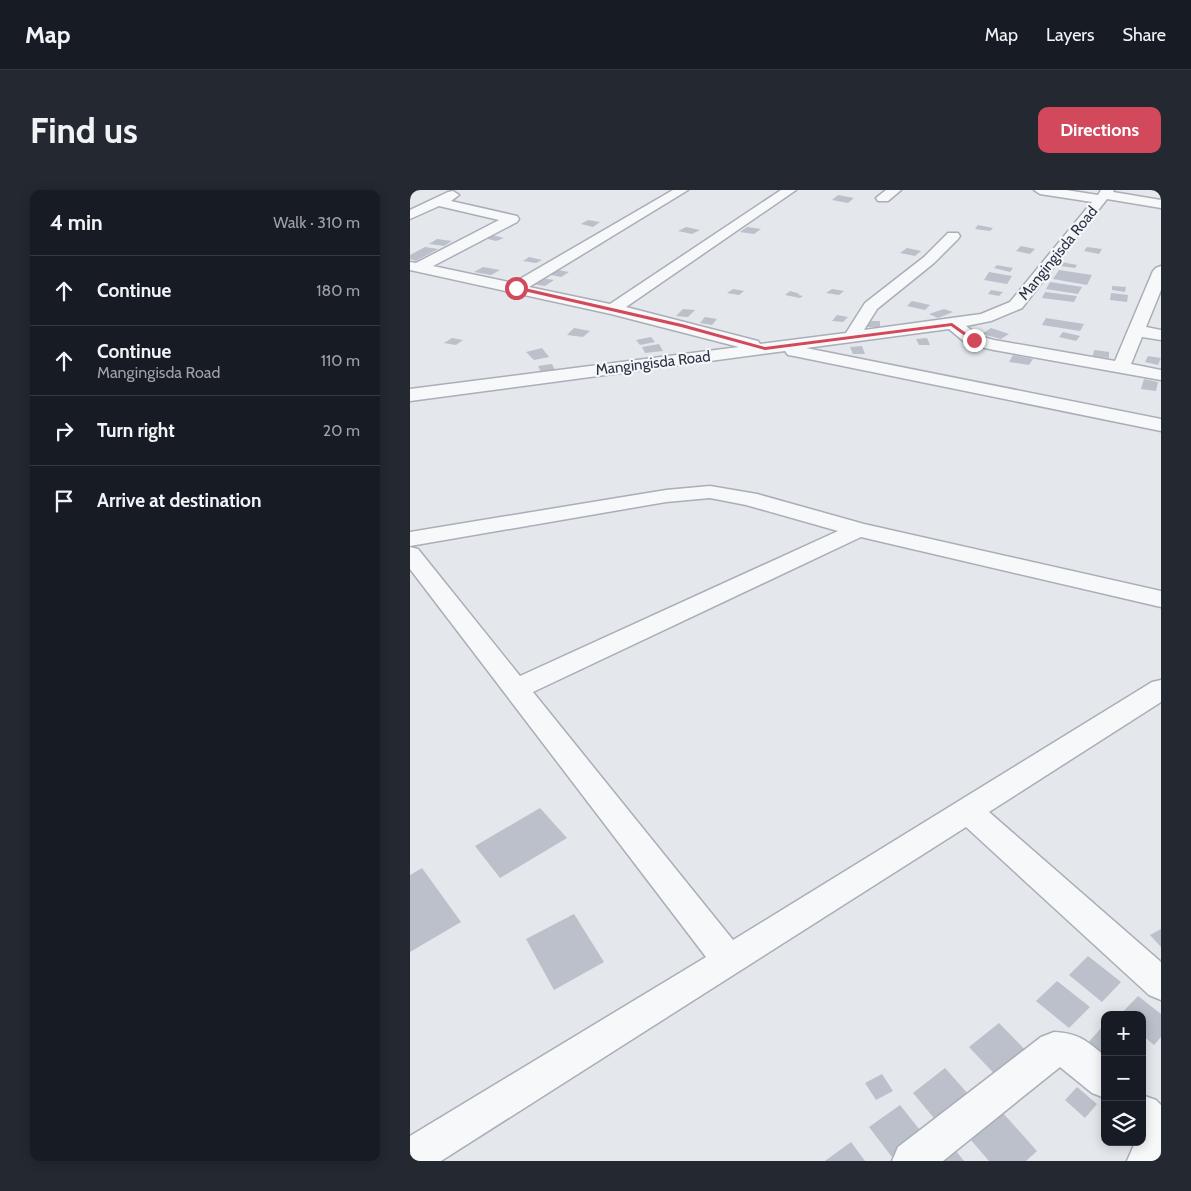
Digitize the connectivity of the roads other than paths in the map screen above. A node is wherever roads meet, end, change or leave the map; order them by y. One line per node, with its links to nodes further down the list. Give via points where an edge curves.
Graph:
1 (463, 190): 8 (street)
2 (682, 190): 14 (street)
3 (790, 190): 15 (street)
4 (895, 190): 7 (street)
5 (1040, 190): 6 (street)
6 (1104, 195): 9 (street); 16 (street, Mangingisda Road, via 1016,304 985,318)
7 (883, 198)
8 (437, 202): 10 (street); 12 (street, via 512,219)
9 (1161, 204)
10 (410, 215)
11 (953, 236): 19 (street, via 929,260 871,306)
12 (414, 267): 14 (street)
13 (1161, 271): 17 (street)
14 (516, 288): 15 (street)
15 (612, 309): 20 (street)
16 (952, 324): 19 (street, Mangingisda Road); 21 (street, via 979,341)
17 (1138, 331): 18 (street); 21 (street)
18 (1161, 336)
19 (852, 337): 20 (street, Mangingisda Road)
20 (769, 348): 23 (street, Mangingisda Road); 24 (street)
21 (1121, 368): 22 (street)
22 (1161, 375)
23 (410, 394)
24 (1161, 425)
25 (859, 530): 26 (street, via 749,499 702,492); 28 (street); 29 (street)
26 (410, 539)
27 (410, 554): 29 (street)
28 (1161, 599)
29 (516, 689): 32 (street)
30 (1161, 689): 31 (street)
31 (968, 811): 32 (street); 33 (street)
32 (729, 961): 37 (street)
33 (1161, 984)
34 (1101, 1077): 38 (street, via 1069,1050 1054,1049)
35 (1146, 1123): 36 (street)
36 (1158, 1149)
37 (410, 1158)
38 (912, 1161)

